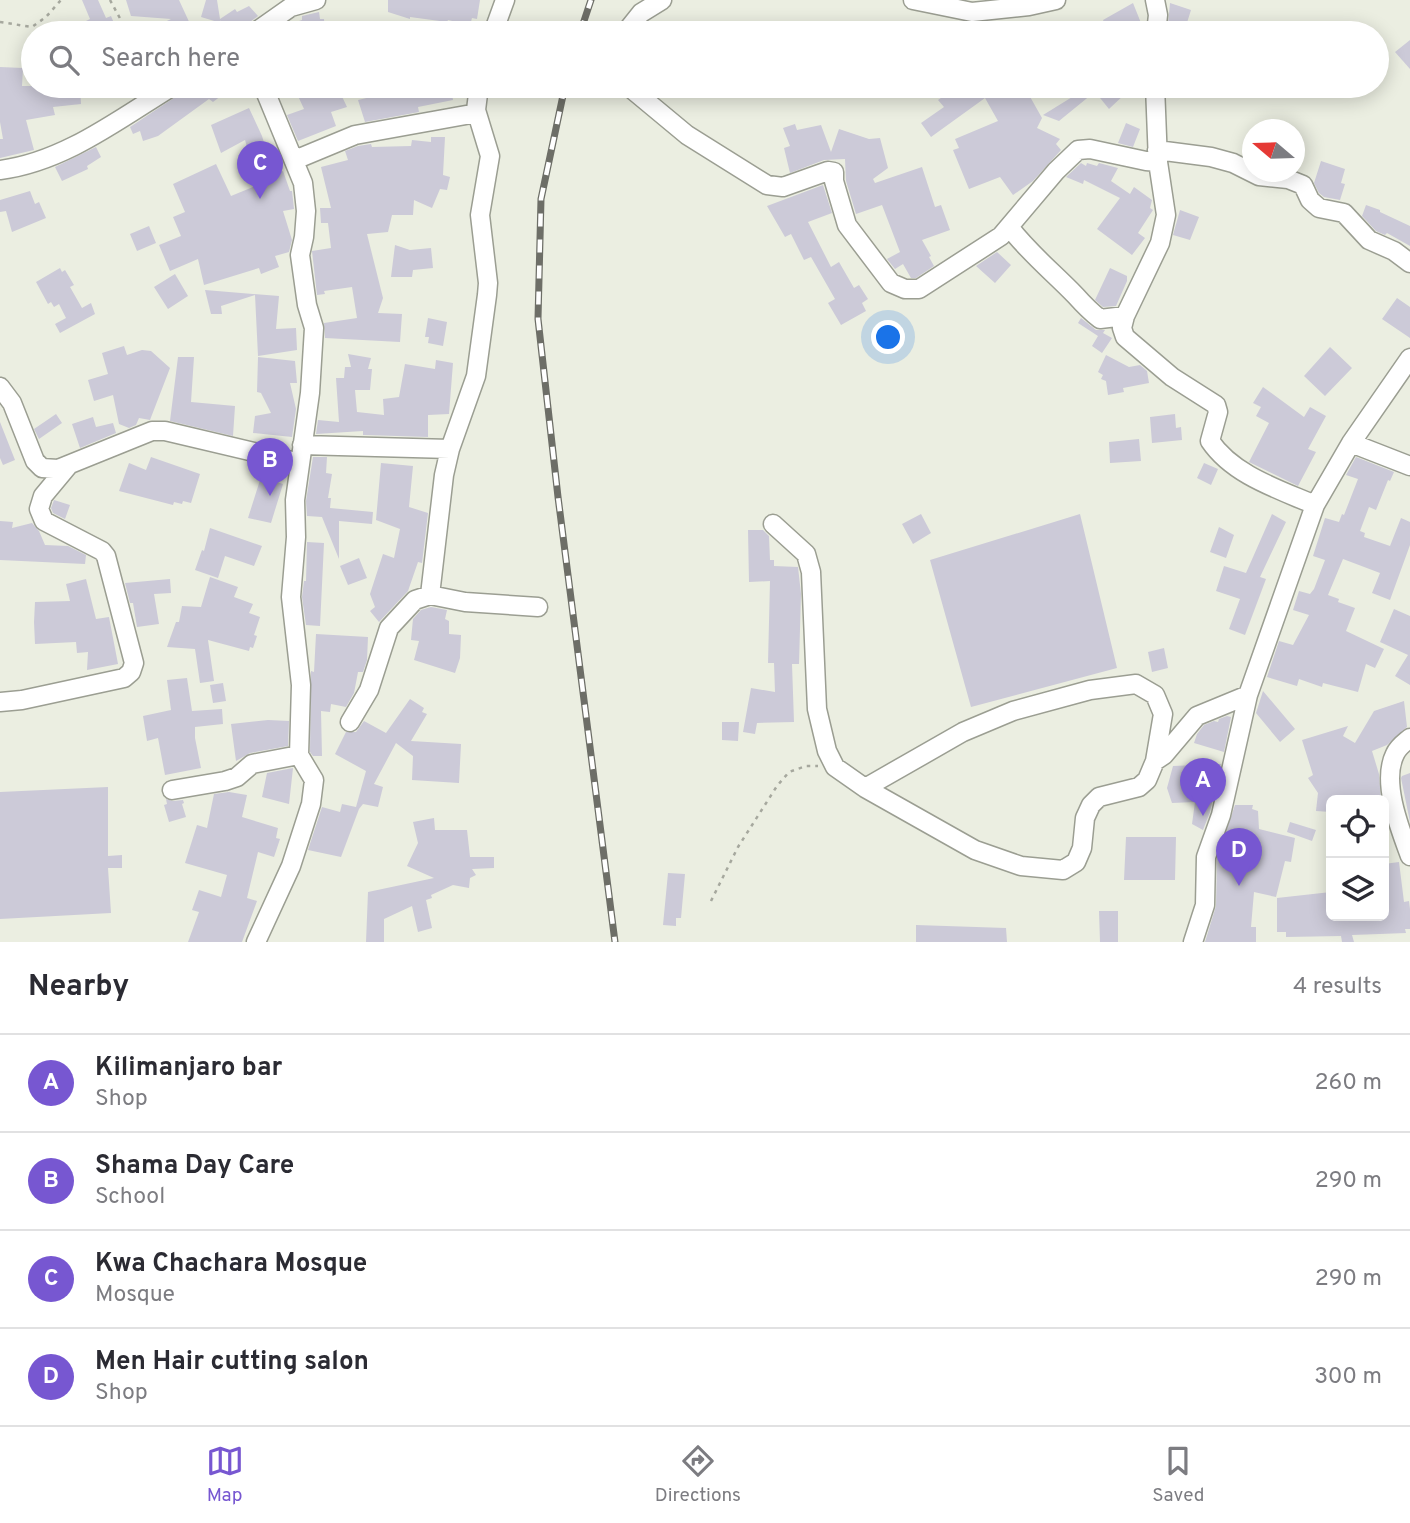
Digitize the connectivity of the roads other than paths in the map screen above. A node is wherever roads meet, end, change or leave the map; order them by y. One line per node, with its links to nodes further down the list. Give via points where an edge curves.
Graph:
1 (316, 0): 7 (street, via 291,7)
2 (505, 0): 8 (street)
3 (663, 0): 9 (street)
4 (913, 0): 5 (street, via 972,12)
5 (1056, 0)
6 (1156, 1): 10 (street)
7 (271, 21)
8 (497, 21)
9 (635, 21)
10 (1157, 21)
11 (154, 98): 19 (street, via 54,155)
12 (268, 98): 18 (street)
13 (478, 98): 16 (street)
14 (642, 98): 20 (street, via 687,135 767,184 783,187 834,172 847,225 891,282 905,289 919,289)
15 (1156, 98): 17 (street)
16 (477, 113): 18 (street, via 355,135); 26 (street, via 491,156 480,215 488,283 476,376)
17 (1158, 156): 20 (street, via 1146,161 1078,150); 21 (street, via 1211,157 1259,176 1303,185 1320,208 1344,213 1369,240); 22 (street, via 1166,215 1160,243)
18 (293, 158): 27 (street, via 303,183 306,211 300,255 314,328)
19 (0, 170)
20 (1010, 228): 22 (street, via 1083,306 1100,319)
21 (1410, 262)
22 (1125, 316): 30 (street, via 1125,337 1172,377 1216,405 1210,441 1221,457)
23 (1410, 359): 25 (street)
24 (0, 387): 28 (street, via 41,468)
25 (1351, 443): 29 (street); 30 (street)
26 (450, 449): 27 (street); 32 (street)
27 (301, 454): 28 (street, via 152,431); 38 (street, via 291,597 300,685)
28 (68, 466): 35 (street, via 43,496 39,509 44,521 106,556 134,668 124,678)
29 (1410, 466)
30 (1315, 505): 34 (street)
31 (773, 524): 40 (street, via 806,554 811,572 817,709 827,751 835,767)
32 (430, 596): 33 (street); 36 (street, via 410,603 389,628 369,690)
33 (538, 607)
34 (1248, 695): 39 (street, via 1197,716); 44 (street, via 1221,816 1206,857 1205,905)
35 (0, 702)
36 (350, 722)
37 (1410, 738): 42 (street, via 1393,756 1391,776 1395,817)
38 (299, 755): 41 (street, via 252,764 225,781); 43 (street, via 314,780 311,804 291,866)
39 (1155, 761): 40 (street, via 1139,787 1099,797 1091,805 1076,862 1063,870 1021,866 975,850); 40 (street, via 1163,714 1155,695 1136,684 1090,690 1013,711 963,732)
40 (865, 788)
41 (172, 790)
42 (1410, 856)
43 (256, 942)
44 (1193, 942)

